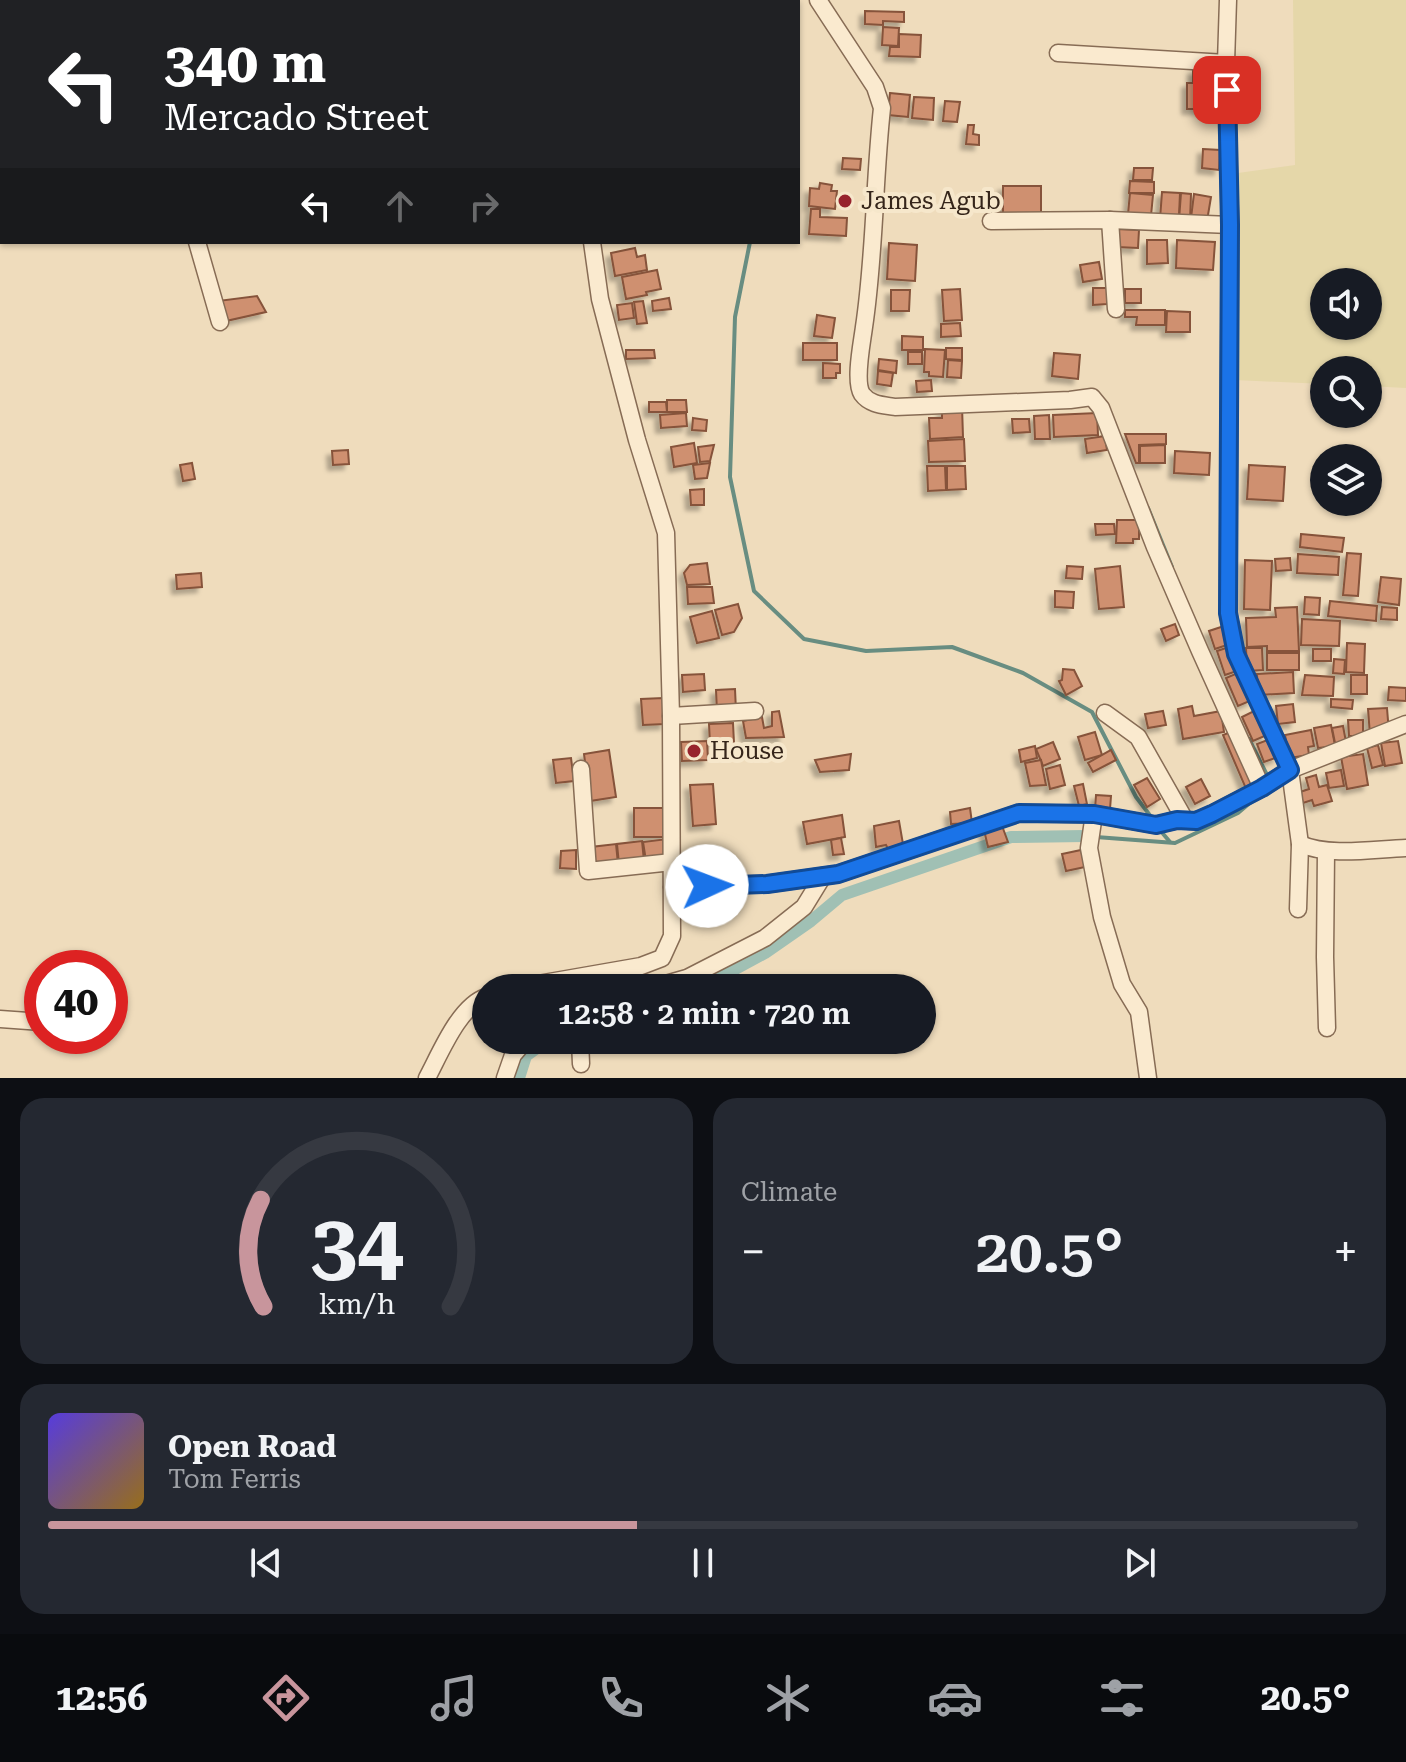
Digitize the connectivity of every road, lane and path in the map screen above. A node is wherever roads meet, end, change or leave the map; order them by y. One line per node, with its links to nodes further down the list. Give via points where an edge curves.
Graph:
1 (818, 0): 18 (street, via 875,87 882,108 862,393 873,403 895,407 1092,397)
2 (1228, 0): 4 (street)
3 (1058, 53): 4 (street)
4 (1226, 63): 7 (street)
5 (1110, 220): 6 (street); 7 (street); 10 (street)
6 (991, 221)
7 (1230, 225): 17 (street, via 1228,613 1236,654)
8 (198, 244): 11 (street)
9 (592, 244): 14 (street, via 600,299 666,533)
10 (1116, 309)
11 (220, 322)
12 (755, 711): 14 (street)
13 (1105, 713): 20 (street, via 1138,737)
14 (671, 716): 24 (street)
15 (1406, 724): 17 (street)
16 (581, 769): 24 (street, via 588,871)
17 (1290, 770): 18 (street); 21 (street)
18 (1262, 788): 20 (street, via 1196,821)
19 (1094, 814): 20 (street, via 1156,825); 25 (street, via 1019,813); 39 (street, via 1089,848 1102,917 1122,984 1139,1012)
20 (1181, 820)
21 (1300, 844): 23 (street); 27 (street)
22 (1406, 848): 23 (street)
23 (1326, 851): 33 (street)
24 (672, 862): 26 (street)
25 (823, 876): 26 (street); 29 (street, via 804,907)
26 (672, 887): 28 (street, via 672,936 662,958)
27 (1298, 909)
28 (595, 974)
29 (704, 974)
30 (472, 1005): 37 (street)
31 (0, 1019): 32 (street)
32 (24, 1021)
33 (1327, 1028)
34 (514, 1054): 38 (street)
35 (581, 1054): 36 (street)
36 (581, 1064)
37 (427, 1078)
38 (505, 1078)
39 (1148, 1078)

